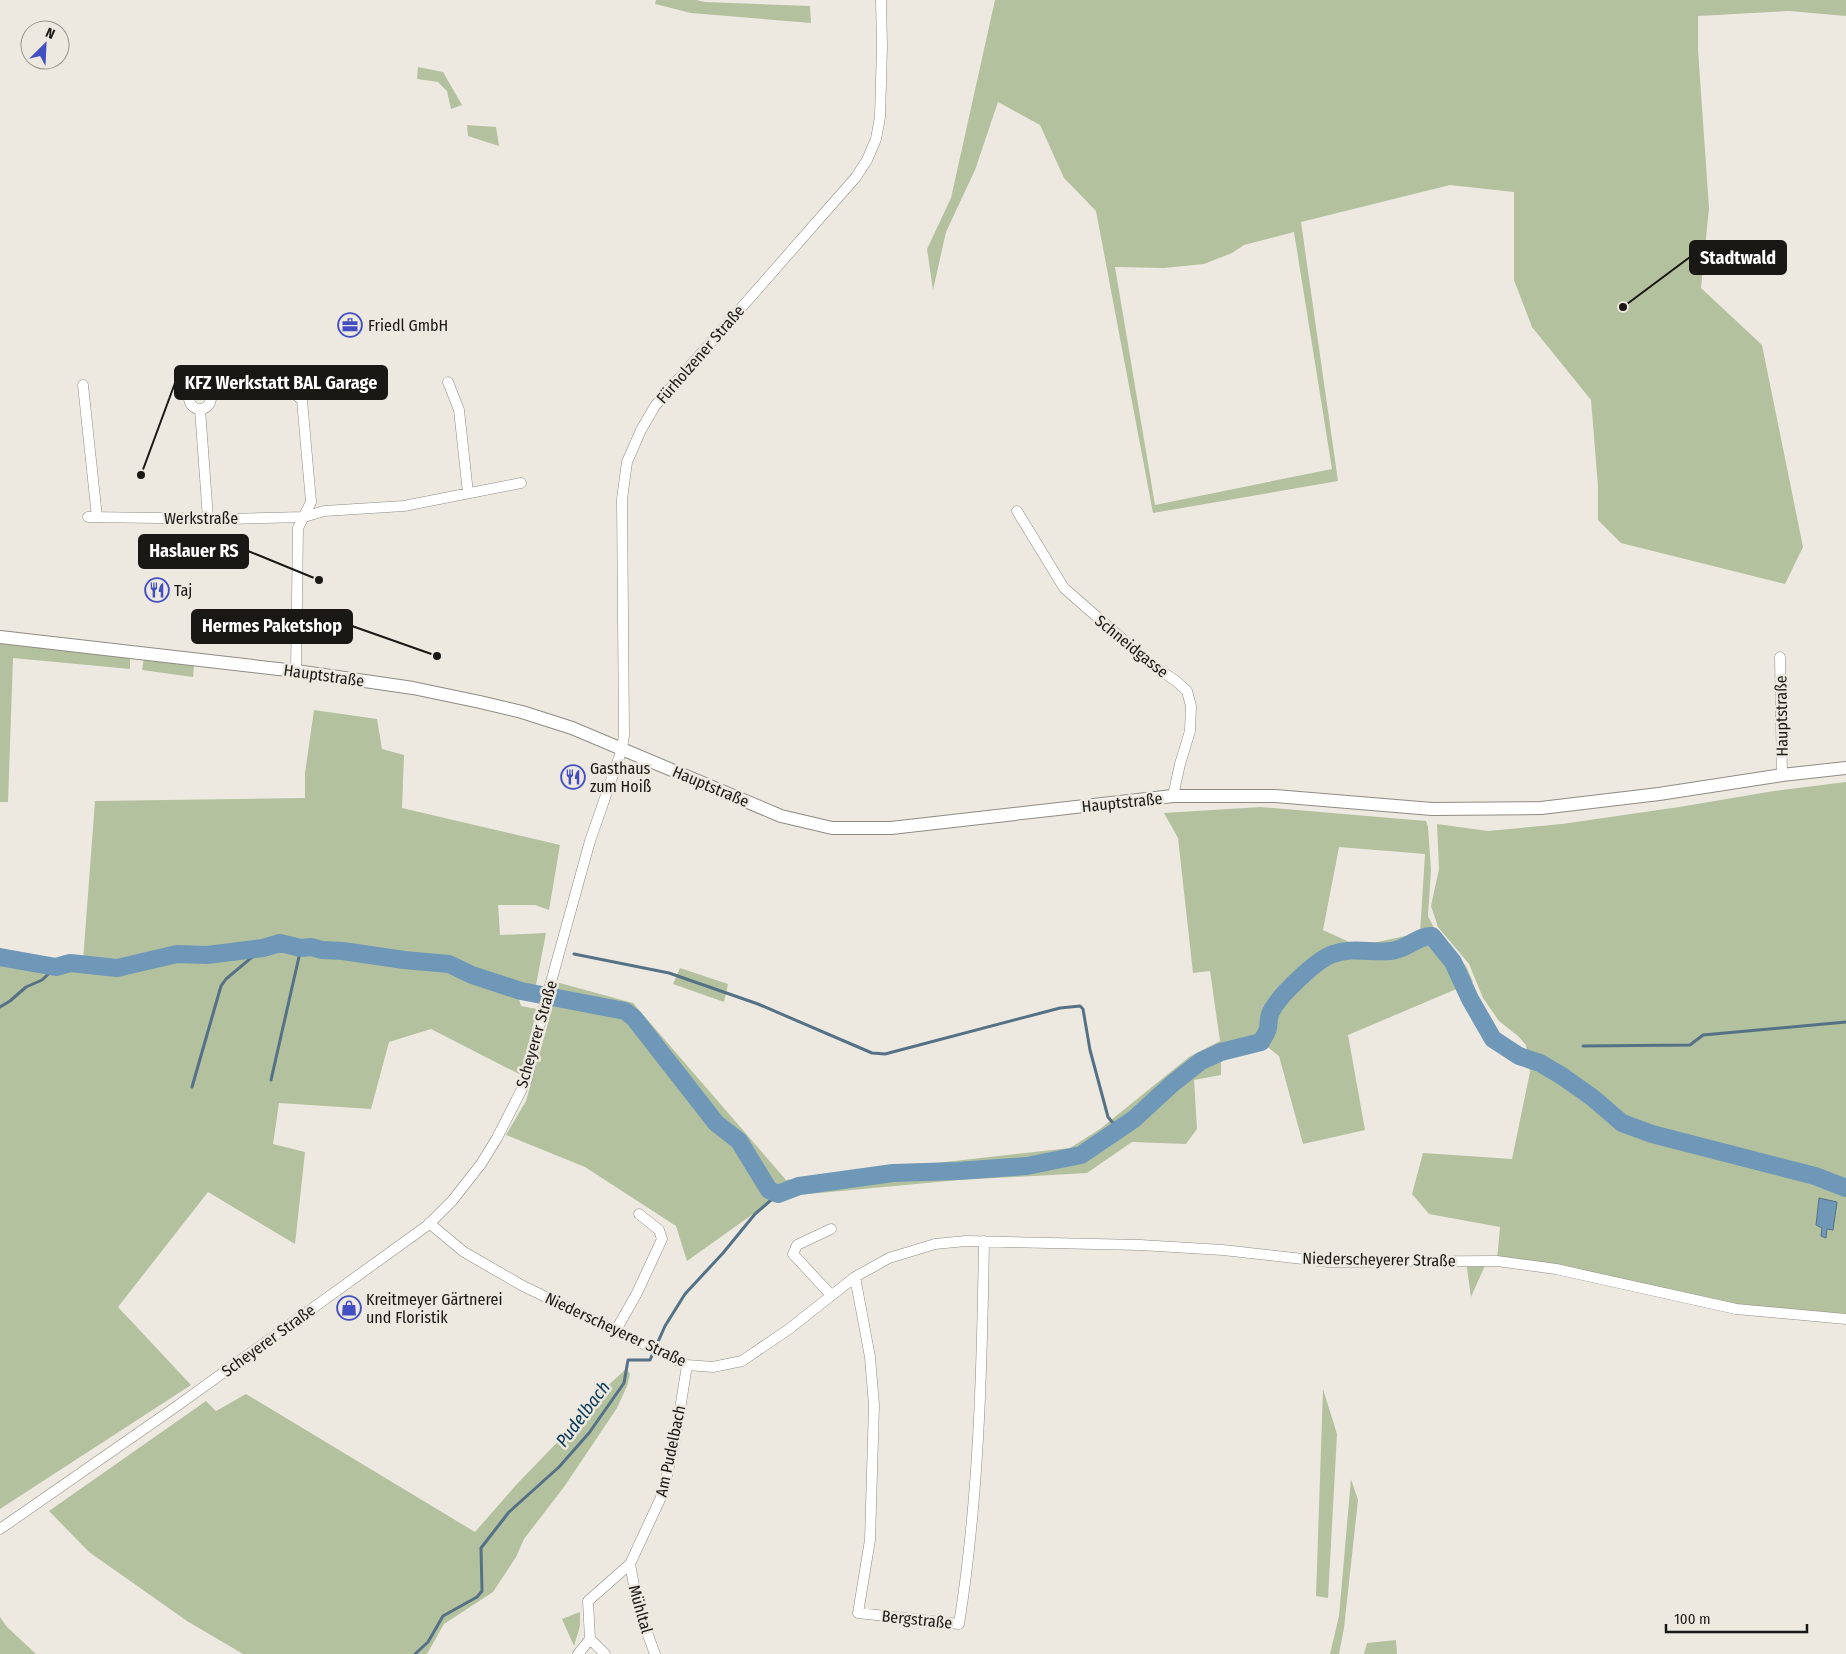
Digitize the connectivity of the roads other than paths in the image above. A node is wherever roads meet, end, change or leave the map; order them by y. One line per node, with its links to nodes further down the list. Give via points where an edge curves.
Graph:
1 (881, 0): 14 (street, Fürholzener Straße, via 880,117 876,139 867,160 654,406 627,462 622,499)
2 (289, 378): 9 (street, via 290,390 302,400 311,502)
3 (448, 382): 7 (street, via 459,410)
4 (83, 385): 10 (street, Werkstraße, via 93,517)
5 (200, 409): 10 (street)
6 (521, 483): 7 (street, Werkstraße)
7 (468, 493): 9 (street, Werkstraße, via 404,506 324,511)
8 (1017, 511): 17 (street, Schneidgasse, via 1064,588 1187,691 1191,706 1190,731)
9 (304, 516): 10 (street, Werkstraße); 13 (street, via 298,528)
10 (208, 518)
11 (0, 637): 13 (main road, Hauptstraße)
12 (1780, 657): 16 (street, Hauptstraße)
13 (296, 670): 14 (main road, Hauptstraße, via 413,688 522,712)
14 (622, 749): 17 (main road, Hauptstraße, via 781,816 832,828 891,828); 19 (street, Scheyerer Straße, via 590,841 542,1011 527,1079 481,1164 452,1201)
15 (1846, 768): 16 (main road, Hauptstraße)
16 (1782, 775): 17 (main road, Hauptstraße, via 1659,794 1501,810 1432,809 1247,794)
17 (1173, 796)
18 (639, 1214): 25 (street, via 659,1230 662,1239)
19 (429, 1223): 25 (street, Niederscheyerer Straße, via 464,1252 524,1286); 27 (street, Scheyerer Straße, via 177,1406)
20 (831, 1229): 23 (street, via 797,1245 794,1254)
21 (984, 1241): 22 (street, Niederscheyerer Straße, via 935,1244 888,1258); 22 (street, Bergstraße, via 974,1507 959,1624 858,1613 870,1540 874,1405 870,1358); 24 (street, Niederscheyerer Straße, via 1223,1250 1329,1262 1497,1262 1556,1268 1736,1310)
22 (855, 1277): 23 (street, Niederscheyerer Straße)
23 (831, 1295): 26 (street, Niederscheyerer Straße, via 742,1361 713,1367)
24 (1846, 1319)
25 (616, 1330): 26 (street, Niederscheyerer Straße)
26 (686, 1365): 28 (street, Am Pudelbach, via 676,1436 663,1493)
27 (0, 1528)
28 (630, 1564): 29 (street, Am Pudelbach, via 588,1601); 32 (street, Mühltal, via 634,1593)
29 (590, 1639): 30 (street); 31 (street)
30 (578, 1654)
31 (605, 1654)
32 (655, 1654)

